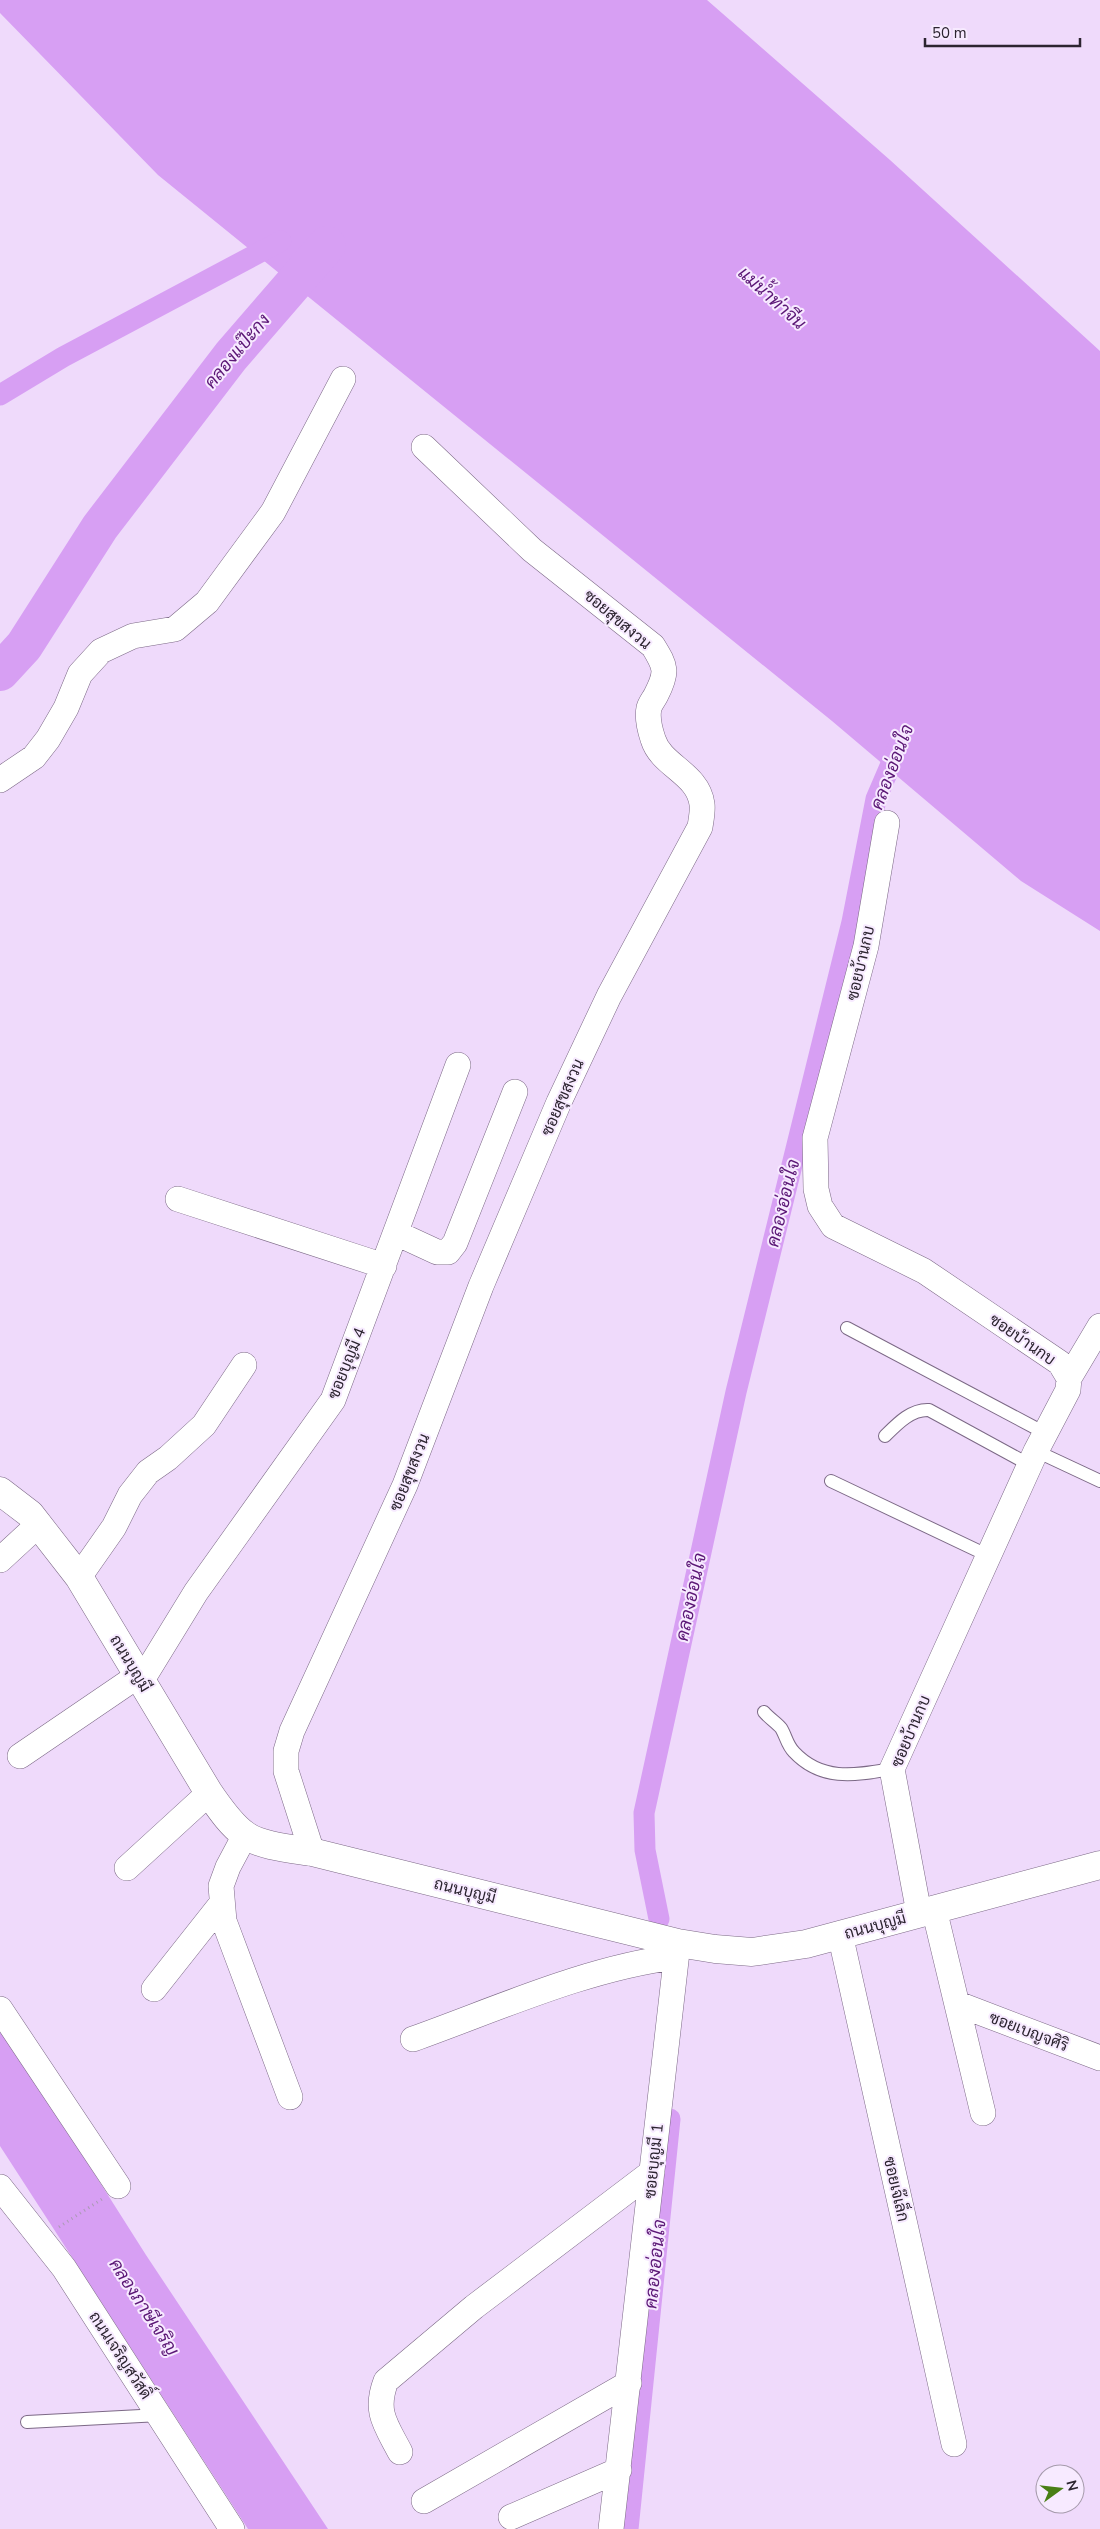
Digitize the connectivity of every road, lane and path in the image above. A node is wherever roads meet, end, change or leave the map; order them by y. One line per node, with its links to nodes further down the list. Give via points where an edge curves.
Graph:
1 (343, 379): 3 (street, via 273,512 207,602 175,629 133,636 101,651 80,674 66,708 34,757)
2 (424, 447): 29 (street, ซอยสุขสงวน, via 532,550 653,646 665,672 649,708 653,741 657,750 689,778 703,805 700,827 609,996 559,1102 481,1286 405,1485 292,1731 286,1751 286,1771)
3 (0, 780)
4 (887, 823): 13 (street, ซอยบ้านกบ, via 866,946 815,1138 816,1189 820,1206 834,1226 924,1271 1060,1363)
5 (458, 1065): 8 (street, ซอยบุญมี 4)
6 (515, 1092): 8 (street, via 455,1243 448,1252 437,1252)
7 (178, 1199): 9 (street)
8 (396, 1233): 9 (street, ซอยบุญมี 4)
9 (384, 1266): 23 (street, ซอยบุญมี 4, via 334,1400 196,1592)
10 (1100, 1326): 13 (street)
11 (847, 1328): 15 (lane)
12 (244, 1365): 22 (street, via 204,1425 148,1472 130,1495 114,1527)
13 (1069, 1378): 15 (street, ซอยบ้านกบ, via 1068,1390)
14 (885, 1436): 15 (lane, via 902,1419 930,1410)
15 (1037, 1450): 17 (lane); 20 (street, ซอยบ้านกบ)
16 (831, 1481): 20 (lane)
17 (1100, 1481)
18 (0, 1491): 19 (street, ถนนบุญมี)
19 (39, 1524): 21 (street); 22 (street, ถนนบุญมี)
20 (989, 1556): 26 (street, ซอยบ้านกบ)
21 (0, 1560)
22 (79, 1577): 23 (street, ถนนบุญมี)
23 (140, 1678): 25 (street); 27 (street, ถนนบุญมี)
24 (764, 1712): 26 (lane, via 781,1728 793,1751 805,1763 828,1773 853,1776)
25 (20, 1756)
26 (892, 1769): 33 (street, ซอยบ้านกบ)
27 (209, 1793): 28 (street, ถนนบุญมี); 31 (street)
28 (245, 1835): 29 (street, ถนนบุญมี, via 278,1846); 32 (street, via 221,1886)
29 (312, 1852): 35 (street, ถนนบุญมี)
30 (1100, 1865): 33 (street, ถนนบุญมี)
31 (127, 1868)
32 (222, 1903): 36 (street); 41 (street, via 224,1921)
33 (926, 1911): 34 (street, ถนนบุญมี); 37 (street, ซอยเบญจศิริ)
34 (840, 1934): 35 (street, ถนนบุญมี, via 806,1944 752,1952); 50 (street, ซอยเจ๊เล็ก)
35 (677, 1950): 39 (street, via 598,1973); 43 (street, ซอยบุญมี 1)
36 (154, 1989)
37 (958, 2004): 40 (street, ซอยเบญจศิริ); 42 (street, ซอยเบญจศิริ)
38 (0, 2009): 45 (street)
39 (413, 2039)
40 (1100, 2058)
41 (290, 2097)
42 (983, 2113)
43 (652, 2172): 47 (street, ซอยบุญมี 1); 51 (street, via 474,2307 386,2381 379,2398 380,2413)
44 (0, 2187): 48 (street, ถนนเจริญสวัสดิ์, via 64,2268)
45 (110, 2192): 46 (path)
46 (58, 2228)
47 (629, 2383): 52 (street, ซอยบุญมี 1); 53 (street)
48 (160, 2415): 49 (lane); 55 (street, ถนนเจริญสวัสดิ์)
49 (27, 2422)
50 (954, 2444)
51 (400, 2452)
52 (619, 2470): 54 (street); 56 (street, ซอยบุญมี 1)
53 (424, 2501)
54 (511, 2517)
55 (232, 2529)
56 (611, 2529)

